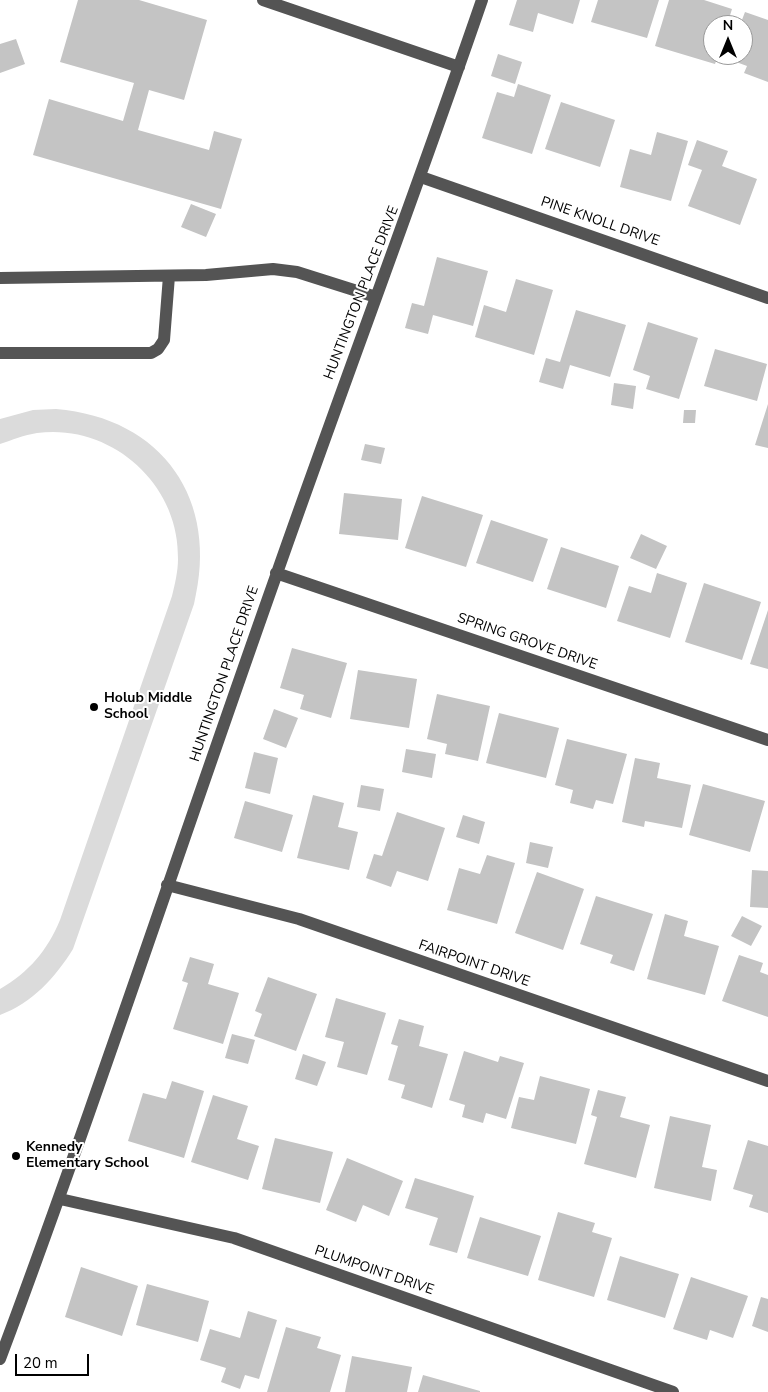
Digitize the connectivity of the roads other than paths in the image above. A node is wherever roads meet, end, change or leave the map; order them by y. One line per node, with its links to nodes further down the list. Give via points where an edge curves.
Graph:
1 (263, 0): 3 (street)
2 (482, 0): 3 (street, HUNTINGTON PLACE DRIVE)
3 (459, 67): 4 (street, HUNTINGTON PLACE DRIVE)
4 (421, 177): 7 (street, HUNTINGTON PLACE DRIVE); 8 (street, PINE KNOLL DRIVE)
5 (168, 276): 6 (street); 7 (street, via 273,269 297,272); 9 (street, via 164,340 158,350 151,353)
6 (0, 278)
7 (376, 297): 10 (street, HUNTINGTON PLACE DRIVE)
8 (768, 298)
9 (0, 353)
10 (276, 573): 11 (street, SPRING GROVE DRIVE); 12 (street, HUNTINGTON PLACE DRIVE)
11 (768, 740)
12 (168, 885): 13 (street, FAIRPOINT DRIVE, via 298,919); 14 (street, HUNTINGTON PLACE DRIVE)
13 (768, 1081)
14 (60, 1199): 15 (street, HUNTINGTON PLACE DRIVE); 16 (street, PLUMPOINT DRIVE, via 234,1238)
15 (0, 1359)
16 (672, 1392)

